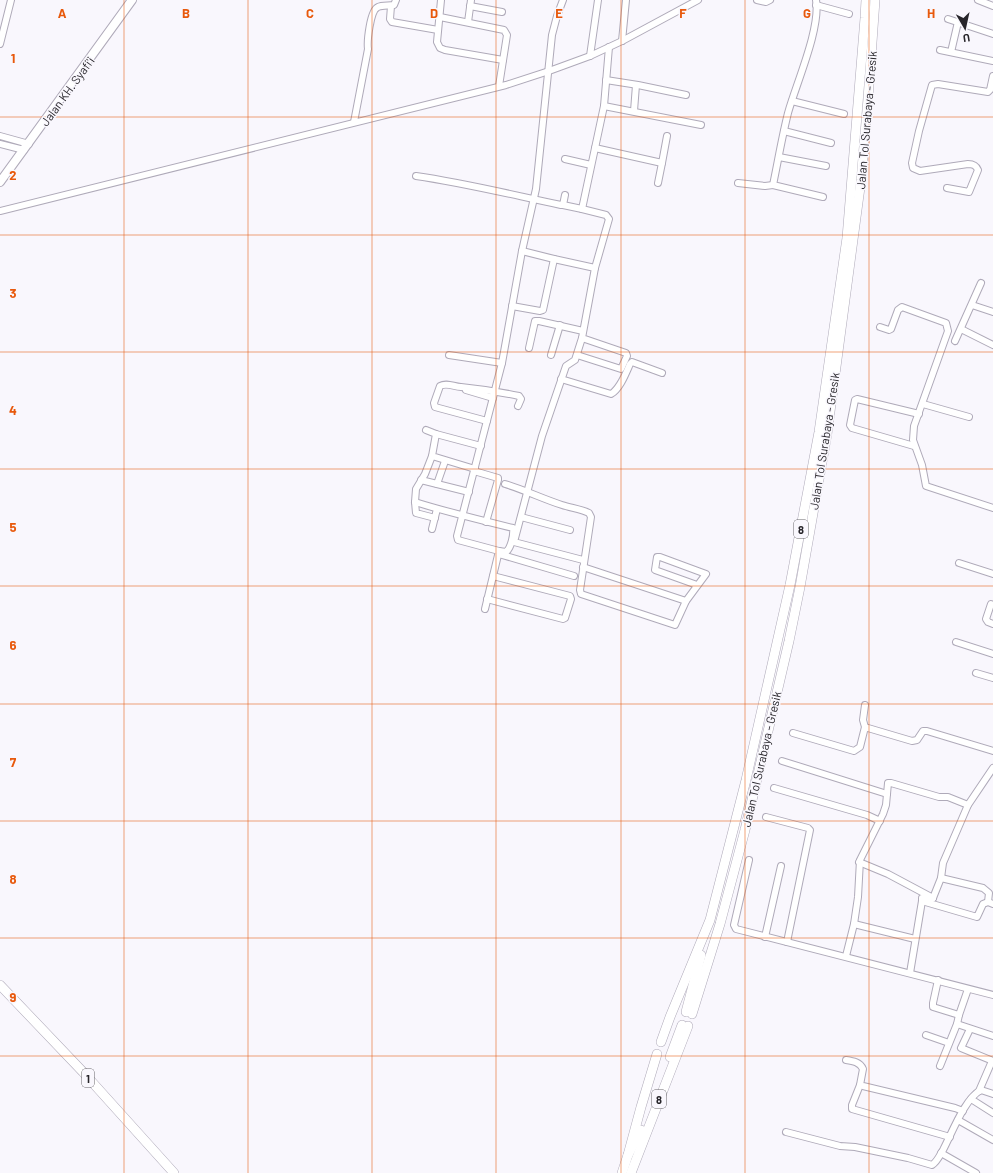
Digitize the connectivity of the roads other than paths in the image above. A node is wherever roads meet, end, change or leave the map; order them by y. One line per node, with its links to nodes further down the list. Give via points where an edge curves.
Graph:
1 (11, 0): 22 (street)
2 (132, 0): 53 (main road, Jalan KH. Syafi'i)
3 (396, 0): 16 (street)
4 (441, 0): 20 (street)
5 (563, 0): 35 (street, via 552,35)
6 (598, 0): 32 (street)
7 (626, 0): 27 (street)
8 (698, 0): 27 (street)
9 (757, 0): 10 (street)
10 (770, 0)
11 (866, 0): 157 (highway, Jalan Tol Surabaya - Gresik / 8, via 847,238 818,432 779,637)
12 (875, 0): 157 (highway, Jalan Tol Surabaya - Gresik / 8, via 860,188 827,434 802,580 745,830 720,924 689,1013)
13 (978, 0): 17 (street)
14 (816, 2): 19 (street); 42 (street, via 816,19)
15 (470, 3): 18 (street); 23 (street)
16 (391, 6): 25 (street, via 392,22); 46 (street, via 378,7 373,11)
17 (993, 6)
18 (502, 12)
19 (849, 14)
20 (440, 17): 23 (street); 25 (street)
21 (948, 19): 24 (street)
22 (3, 20): 28 (street)
23 (468, 22): 33 (street, via 507,32)
24 (958, 22): 26 (street); 31 (street)
25 (438, 30): 33 (street, via 438,46 445,50)
26 (993, 34)
27 (622, 41): 29 (street)
28 (0, 44)
29 (610, 47): 32 (street); 37 (street)
30 (940, 50): 31 (street)
31 (951, 52): 34 (street)
32 (590, 56): 35 (street)
33 (503, 60): 39 (street)
34 (993, 61)
35 (549, 71): 39 (street); 69 (street)
36 (993, 76): 40 (street)
37 (606, 80): 38 (street); 43 (street)
38 (636, 85): 41 (street); 44 (street)
39 (499, 86): 46 (street)
40 (991, 92): 66 (street, via 932,85 919,131 913,168 920,171 968,164 978,170 969,192)
41 (686, 95)
42 (792, 101): 45 (street); 48 (street)
43 (604, 106): 44 (street); 54 (street)
44 (634, 111): 47 (street)
45 (844, 114)
46 (354, 122): 72 (street)
47 (701, 125)
48 (784, 131): 51 (street); 55 (street)
49 (0, 136): 53 (street)
50 (667, 136): 57 (street)
51 (831, 143)
52 (0, 144): 53 (street)
53 (26, 147): 60 (main road, Jalan KH. Syafi'i)
54 (595, 148): 57 (street); 58 (street)
55 (779, 157): 59 (street); 65 (street)
56 (565, 159): 58 (street)
57 (662, 163): 63 (street)
58 (591, 165): 71 (street)
59 (826, 166)
60 (4, 172): 62 (main road, Jalan KH. Syafi'i)
61 (416, 176): 69 (street, via 486,188)
62 (0, 182)
63 (658, 183)
64 (738, 183): 65 (street)
65 (773, 185): 68 (street)
66 (947, 188)
67 (565, 195): 70 (street)
68 (823, 197)
69 (534, 200): 70 (street); 73 (street)
70 (563, 205): 71 (street)
71 (582, 209): 75 (street, via 606,215 609,219)
72 (0, 211)
73 (522, 251): 74 (street); 78 (street)
74 (554, 258): 75 (street); 78 (street, via 543,310 540,312)
75 (594, 268): 83 (street)
76 (981, 283): 77 (street)
77 (972, 305): 79 (street); 82 (street)
78 (512, 306): 90 (street)
79 (993, 312)
80 (560, 325): 83 (street); 86 (street, via 535,321); 87 (street)
81 (880, 326): 96 (street, via 892,329 898,310 902,307 946,323 948,331)
82 (961, 329): 84 (street); 85 (street)
83 (582, 335): 89 (street); 89 (street, via 626,353 627,356 621,369)
84 (955, 341)
85 (993, 345)
86 (529, 348)
87 (551, 354)
88 (449, 355): 90 (street)
89 (577, 355): 92 (street, via 575,360 566,366)
90 (502, 363): 94 (street)
91 (662, 373): 92 (street, via 632,362 611,394)
92 (561, 379): 111 (street, via 542,436)
93 (461, 387): 94 (street); 95 (street); 100 (street, via 442,384 438,389 435,407)
94 (495, 390): 95 (street); 97 (street, via 520,396)
95 (494, 398): 100 (street)
96 (922, 404): 98 (street); 99 (street)
97 (518, 406)
98 (919, 414): 104 (street, via 914,426); 104 (street, via 857,399 850,425 852,428)
99 (969, 417)
100 (487, 421): 103 (street)
101 (426, 430): 102 (street)
102 (436, 434): 103 (street); 105 (street)
103 (481, 446): 107 (street)
104 (914, 446): 114 (street, via 928,488)
105 (432, 456): 106 (street); 108 (street)
106 (444, 460): 107 (street); 109 (street)
107 (474, 470): 112 (street); 119 (street, via 498,478)
108 (421, 480): 109 (street); 113 (street, via 416,489)
109 (437, 484): 112 (street)
110 (506, 484): 111 (street)
111 (528, 491): 117 (street); 123 (street, via 589,513 591,517)
112 (469, 492): 116 (street)
113 (415, 502): 115 (street); 118 (street, via 416,513)
114 (993, 508)
115 (437, 509): 116 (street); 118 (street)
116 (462, 515): 119 (street); 122 (street, via 458,540)
117 (521, 517): 121 (street); 123 (street, via 514,543)
118 (435, 518): 120 (street)
119 (486, 522): 122 (street, via 513,528 508,552)
120 (432, 529)
121 (570, 530)
122 (499, 553): 127 (street); 128 (street)
123 (583, 560): 125 (street)
124 (960, 563): 126 (street)
125 (582, 567): 131 (street); 131 (street, via 581,594 674,625)
126 (993, 574)
127 (493, 576): 130 (street); 130 (street, via 570,596 571,599 563,619)
128 (574, 576)
129 (697, 585): 129 (street, via 655,570 657,557 706,574); 131 (street)
130 (487, 599): 133 (street)
131 (686, 601)
132 (991, 604): 134 (street, via 986,618)
133 (485, 609)
134 (993, 624)
135 (956, 642): 136 (street)
136 (993, 654)
137 (976, 673): 138 (street)
138 (993, 678)
139 (865, 705): 140 (street)
140 (865, 727): 141 (street, via 860,747 854,751); 142 (street, via 912,741 917,740 923,731 927,731)
141 (793, 733)
142 (993, 751)
143 (782, 762): 146 (street)
144 (993, 768): 147 (street)
145 (774, 788): 149 (street)
146 (887, 794): 147 (street, via 890,782 939,797 948,797); 149 (street)
147 (968, 805): 153 (street, via 943,863)
148 (766, 817): 161 (street, via 810,830)
149 (880, 821): 151 (street)
150 (749, 860): 159 (street, via 734,927)
151 (860, 862): 154 (street); 158 (street)
152 (781, 866): 159 (street)
153 (942, 878): 154 (street); 156 (street, via 983,888 989,893)
154 (933, 898): 155 (street, via 922,898)
155 (922, 901): 156 (street, via 977,917 983,904); 160 (street)
156 (991, 903)
157 (710, 920): 173 (highway, Jalan Tol Surabaya - Gresik / 8)
158 (854, 924): 160 (street); 162 (street)
159 (765, 937): 161 (street)
160 (915, 939): 163 (street)
161 (788, 942): 162 (street)
162 (846, 956): 163 (street)
163 (910, 973): 164 (street)
164 (938, 980): 166 (street); 168 (street, via 933,1007)
165 (0, 985): 191 (highway, 1)
166 (968, 989): 167 (street); 168 (street)
167 (993, 995)
168 (959, 1015): 169 (street)
169 (957, 1024): 170 (street); 174 (street)
170 (970, 1029): 172 (street); 177 (street, via 961,1048)
171 (926, 1035): 174 (street)
172 (993, 1036)
173 (661, 1042)
174 (949, 1044): 178 (street)
175 (657, 1054): 190 (highway, 8)
176 (846, 1060): 179 (street, via 859,1063 863,1067)
177 (993, 1061): 180 (street)
178 (940, 1066)
179 (860, 1085): 183 (street); 187 (street, via 852,1109)
180 (979, 1091): 181 (street); 182 (street)
181 (993, 1094)
182 (970, 1099): 183 (street); 184 (street)
183 (963, 1111): 185 (street)
184 (993, 1113)
185 (958, 1120): 187 (street); 188 (street)
186 (786, 1132): 189 (street, via 932,1165)
187 (950, 1137): 189 (street)
188 (993, 1140)
189 (941, 1153): 194 (street)
190 (628, 1156): 192 (highway, 8); 193 (highway, 8, via 685,1026)
191 (174, 1173)
192 (622, 1173)
193 (631, 1173)
194 (976, 1173)

